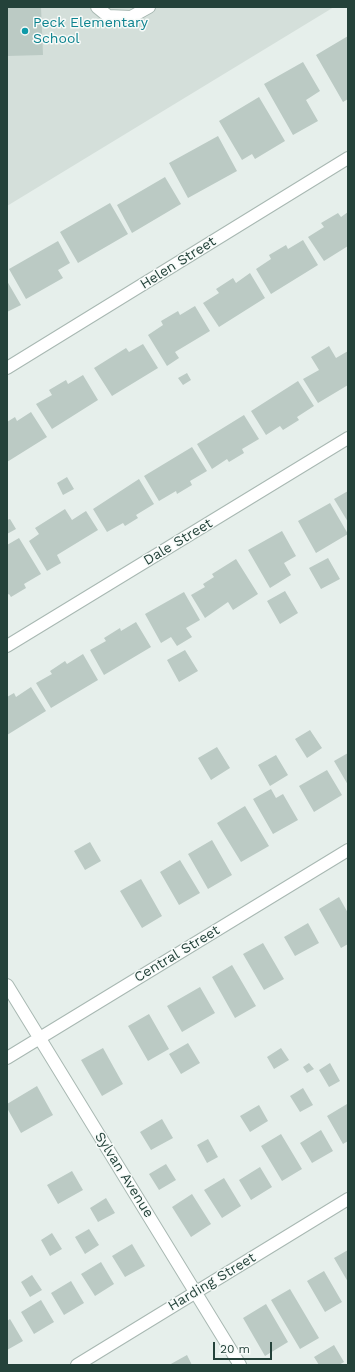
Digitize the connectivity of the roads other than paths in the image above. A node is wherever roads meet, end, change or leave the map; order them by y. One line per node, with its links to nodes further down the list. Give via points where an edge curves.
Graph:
1 (97, 7): 2 (street, via 108,16 131,17)
2 (149, 7)
3 (348, 158): 4 (street, Helen Street)
4 (7, 368)
5 (348, 438): 6 (street, Dale Street)
6 (7, 646)
7 (348, 850): 9 (street, Central Street)
8 (7, 986): 9 (street, Sylvan Avenue)
9 (40, 1038): 10 (street, Central Street); 12 (street, Sylvan Avenue)
10 (7, 1058)
11 (348, 1199): 12 (street, Harding Street)
12 (196, 1292): 13 (street, Harding Street); 14 (street, Sylvan Avenue)
13 (77, 1365)
14 (240, 1365)

